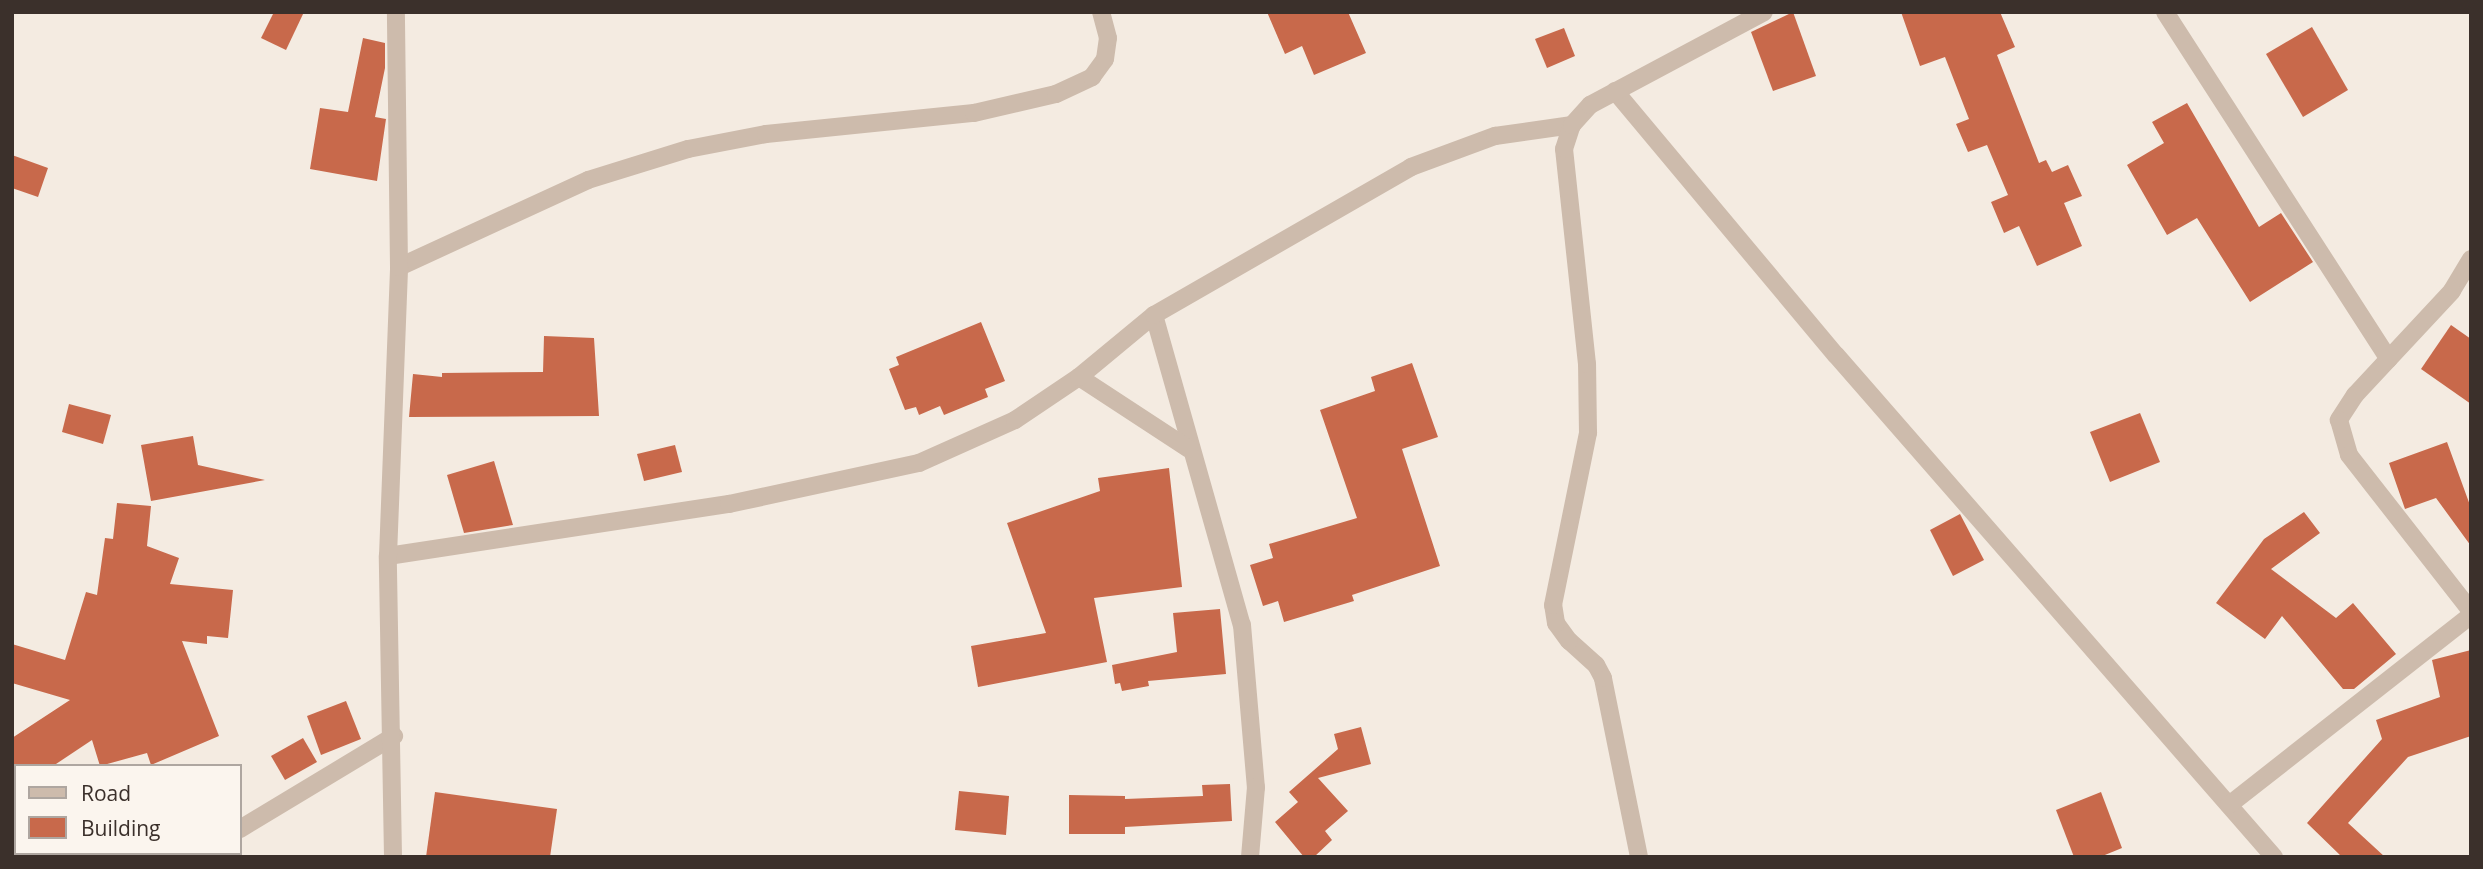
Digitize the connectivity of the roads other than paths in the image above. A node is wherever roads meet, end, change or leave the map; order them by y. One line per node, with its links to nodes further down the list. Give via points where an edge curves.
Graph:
1 (396, 12): 8 (street)
2 (1101, 12): 8 (street, via 1108,38 1105,59 1092,77 1056,94 974,113 766,134 688,149 588,180)
3 (1764, 12): 5 (street)
4 (2165, 12): 12 (street)
5 (1615, 91): 6 (street, via 1590,105); 18 (street, via 1836,355)
6 (1572, 125): 11 (street, via 1495,136 1411,167); 22 (street, via 1564,149 1587,364 1588,432 1553,605 1556,623 1596,665 1602,678)
7 (2471, 259): 10 (street)
8 (399, 267): 15 (street)
9 (2471, 285): 10 (street)
10 (2452, 291): 12 (street)
11 (1154, 315): 13 (street); 14 (street)
12 (2389, 359): 16 (street, via 2343,411 2339,432 2349,455 2390,514)
13 (1079, 377): 14 (street); 15 (street, via 1015,420 919,463 729,504)
14 (1189, 449): 21 (street, via 1228,565 1242,625 1256,787)
15 (388, 556): 17 (street)
16 (2471, 613): 18 (street)
17 (394, 736): 19 (street); 20 (street)
18 (2229, 805): 23 (street)
19 (242, 828)
20 (393, 857)
21 (1250, 857)
22 (1639, 857)
23 (2274, 857)

